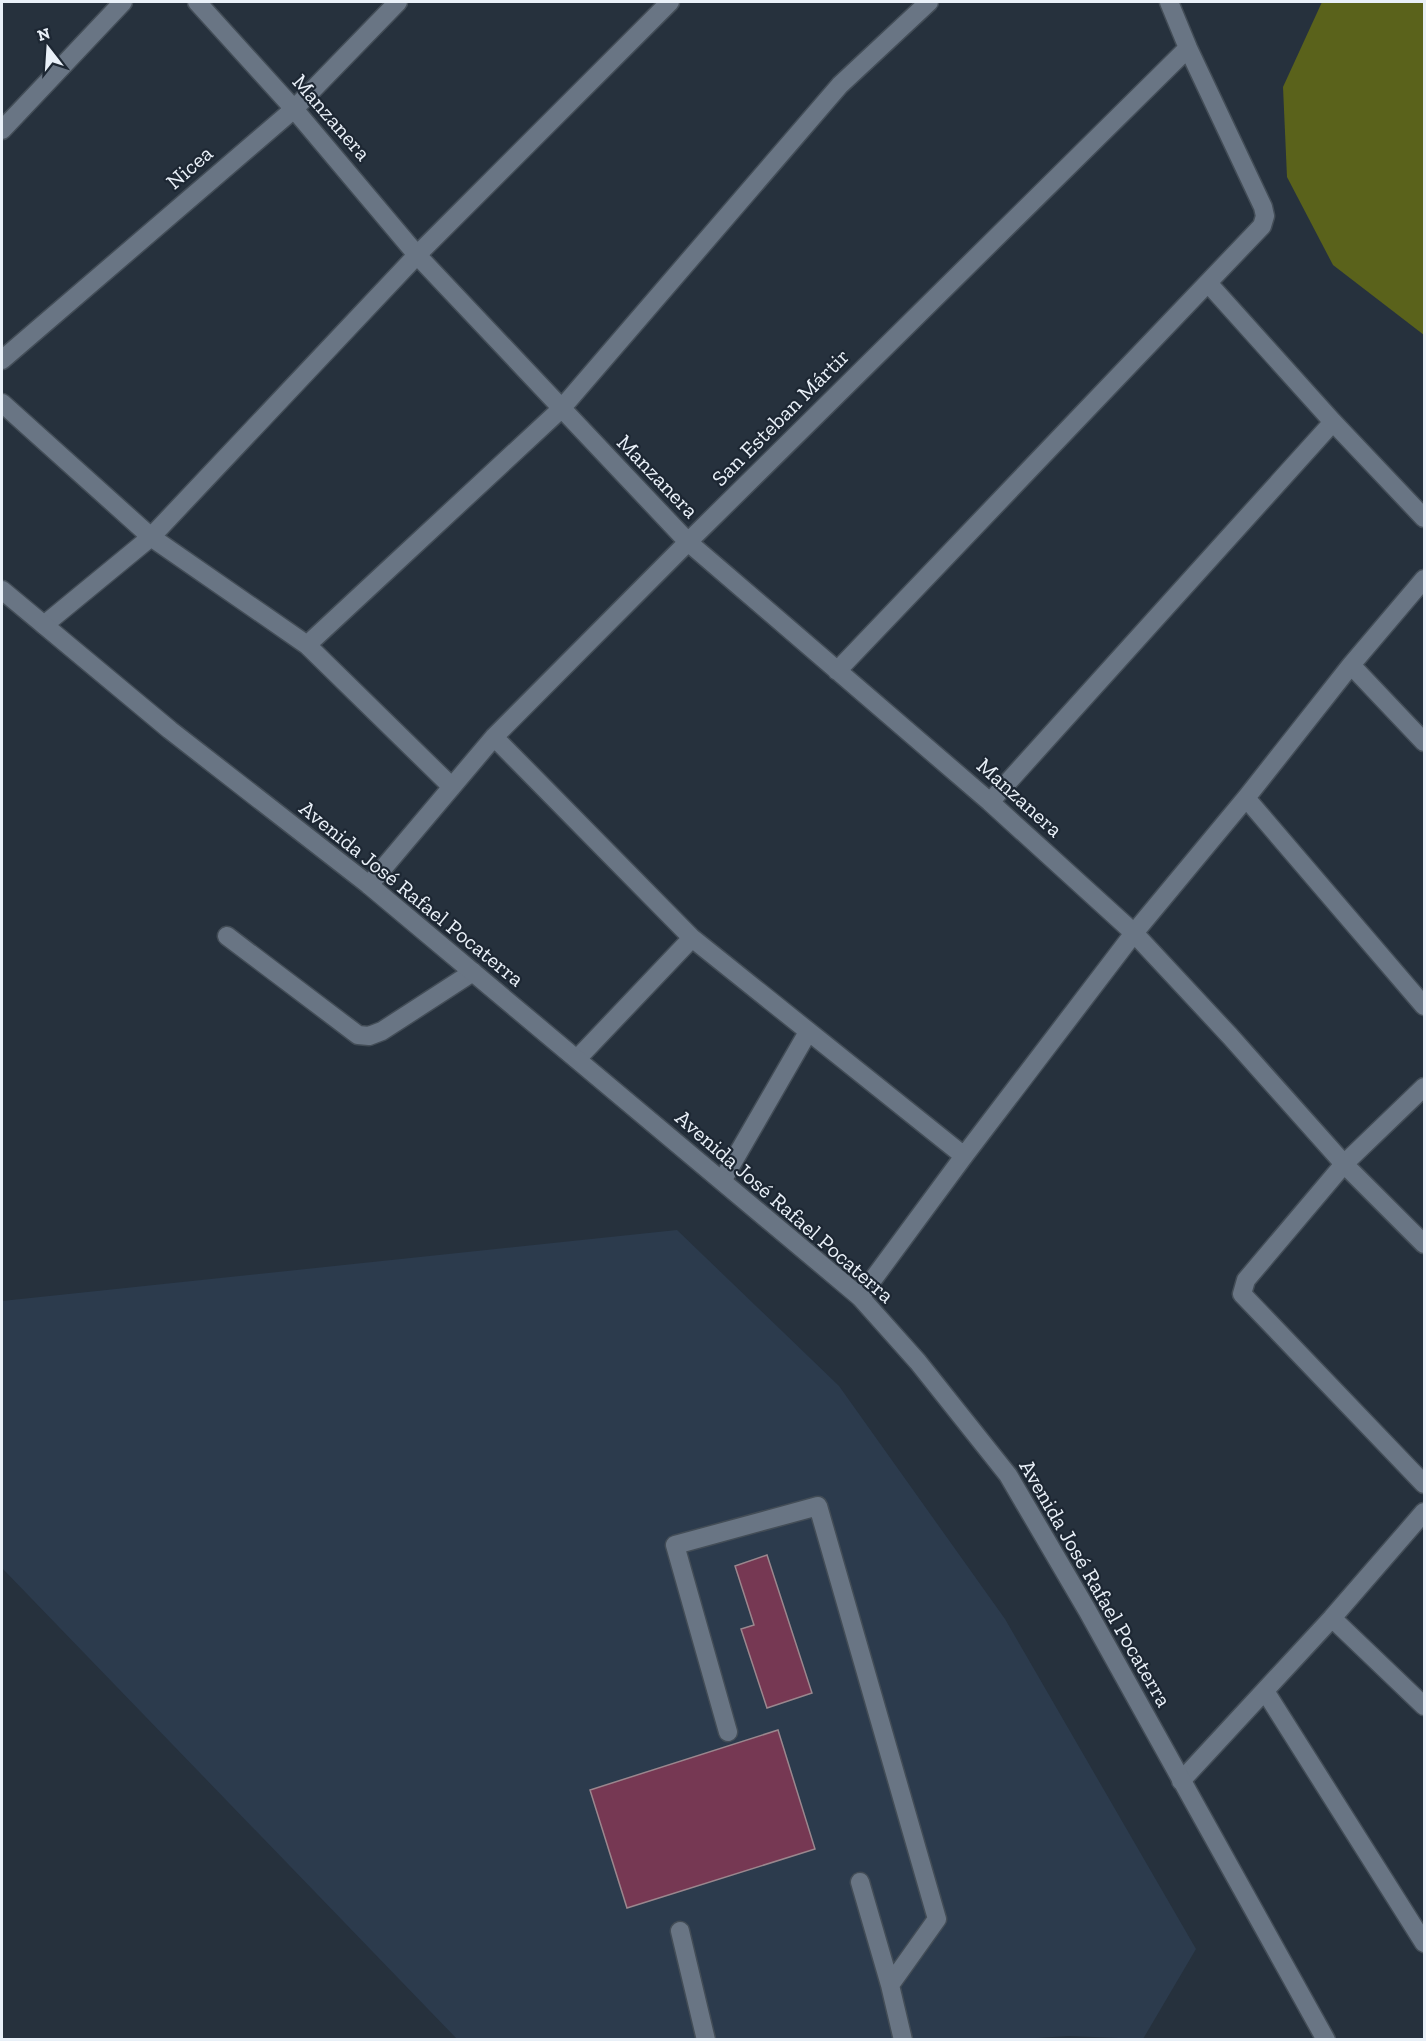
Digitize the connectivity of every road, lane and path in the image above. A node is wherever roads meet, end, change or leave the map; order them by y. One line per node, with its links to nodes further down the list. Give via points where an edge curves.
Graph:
1 (123, 2): 9 (street)
2 (197, 2): 8 (street, Manzanera)
3 (398, 2): 8 (street, Nicea)
4 (670, 2): 10 (street)
5 (929, 2): 14 (street, via 840,85)
6 (1169, 2): 7 (street)
7 (1188, 48): 11 (street, via 1265,216 1262,226); 18 (street, San Esteban Mártir)
8 (294, 109): 10 (street, Manzanera); 12 (street, Nicea)
9 (2, 130)
10 (417, 255): 14 (street, Manzanera); 17 (street)
11 (1208, 283): 15 (street); 24 (street)
12 (2, 360)
13 (2, 403): 17 (street)
14 (561, 409): 18 (street, Manzanera); 22 (street)
15 (1333, 422): 16 (street); 29 (street)
16 (1425, 518)
17 (151, 537): 21 (street); 22 (street)
18 (688, 542): 24 (street, Manzanera); 25 (street, San Esteban Mártir)
19 (1425, 579): 23 (street)
20 (2, 590): 21 (street, Avenida José Rafael Pocaterra)
21 (44, 625): 30 (street, Avenida José Rafael Pocaterra, via 170,730)
22 (307, 645): 27 (street)
23 (1351, 665): 26 (street); 28 (street)
24 (837, 671): 29 (street, Manzanera)
25 (494, 737): 27 (street, San Esteban Mártir); 33 (street)
26 (1425, 742)
27 (452, 787): 30 (street, San Esteban Mártir)
28 (1246, 798): 31 (street); 35 (street)
29 (990, 802): 31 (street, Manzanera)
30 (369, 885): 34 (street, Avenida José Rafael Pocaterra)
31 (1134, 933): 39 (street); 40 (street, Manzanera)
32 (227, 936): 34 (street, via 358,1035 382,1031)
33 (692, 938): 36 (street); 37 (street)
34 (473, 972): 37 (street, Avenida José Rafael Pocaterra)
35 (1425, 1006)
36 (808, 1032): 39 (street); 41 (street)
37 (577, 1059): 41 (street, Avenida José Rafael Pocaterra)
38 (1425, 1087): 40 (street)
39 (964, 1156): 43 (street)
40 (1344, 1164): 42 (street, Manzanera); 44 (street, via 1246,1280 1242,1294)
41 (722, 1181): 43 (street, Avenida José Rafael Pocaterra)
42 (1425, 1244)
43 (860, 1297): 50 (street, Avenida José Rafael Pocaterra, via 918,1362 1008,1475)
44 (1425, 1484)
45 (1425, 1512): 46 (street)
46 (1332, 1618): 47 (street); 48 (street)
47 (1265, 1691): 50 (street); 53 (street)
48 (1425, 1706)
49 (728, 1732): 54 (street, via 675,1545 818,1506 937,1919)
50 (1181, 1781): 57 (street, Avenida José Rafael Pocaterra)
51 (860, 1882): 54 (street)
52 (680, 1930): 55 (street)
53 (1425, 1943)
54 (890, 1985): 56 (street)
55 (706, 2040)
56 (903, 2040)
57 (1326, 2040)

